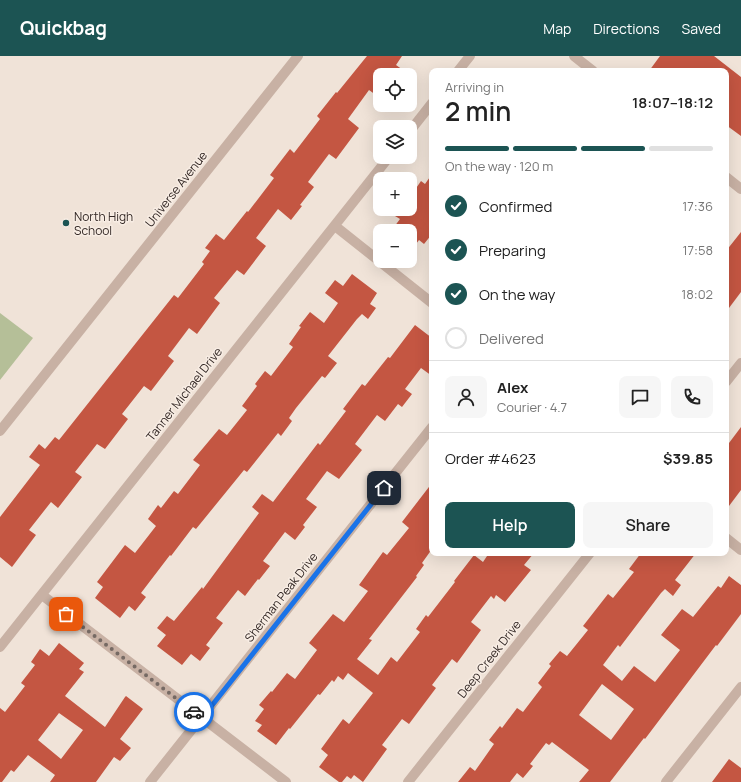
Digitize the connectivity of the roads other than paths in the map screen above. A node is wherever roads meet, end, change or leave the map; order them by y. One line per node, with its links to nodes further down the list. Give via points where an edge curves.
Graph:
1 (298, 56): 15 (street, Universe Avenue)
2 (470, 56): 4 (street)
3 (574, 56): 5 (street)
4 (460, 68)
5 (589, 68)
6 (429, 107): 7 (street)
7 (417, 122)
8 (384, 164): 11 (street, Tanner Michael Drive)
9 (729, 179): 10 (street)
10 (741, 189)
11 (335, 226): 12 (street); 20 (street, Tanner Michael Drive)
12 (429, 301)
13 (741, 363): 14 (street)
14 (729, 378)
15 (0, 431)
16 (429, 431): 23 (street, Sherman Peak Drive)
17 (729, 540): 18 (street)
18 (741, 550)
19 (588, 556): 26 (street, Deep Creek Drive)
20 (42, 595): 21 (street, Tanner Michael Drive); 23 (street)
21 (0, 647)
22 (741, 687): 27 (street)
23 (202, 718): 24 (street, Sherman Peak Drive); 25 (street)
24 (150, 782)
25 (286, 782)
26 (408, 782)
27 (666, 782)

